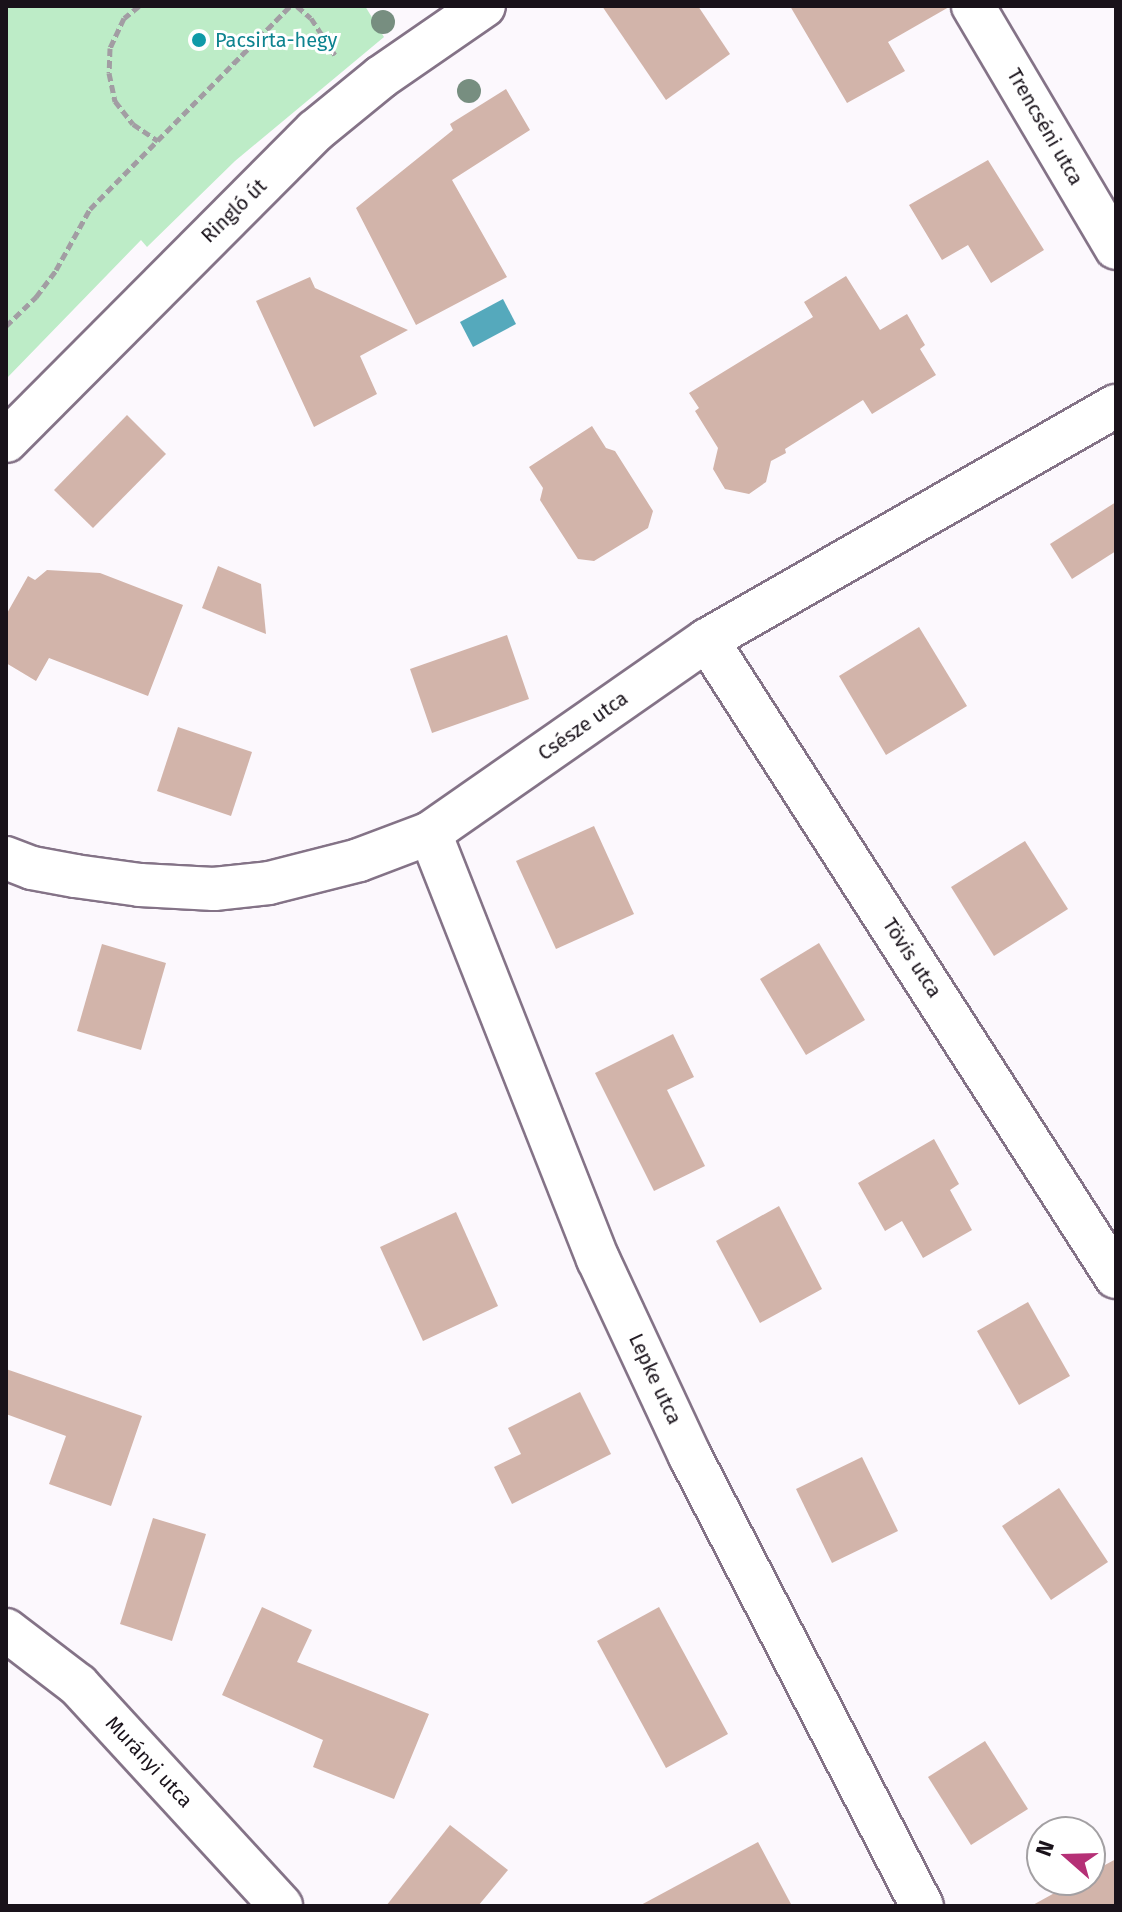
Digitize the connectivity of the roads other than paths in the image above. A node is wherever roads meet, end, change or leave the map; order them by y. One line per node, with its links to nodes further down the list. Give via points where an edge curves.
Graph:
1 (484, 6): 5 (street, Ringló út, via 315,131)
2 (973, 6): 3 (street, Trencséni utca)
3 (1116, 248)
4 (1116, 406): 6 (street, Csésze utca)
5 (6, 441)
6 (707, 640): 7 (street, Csésze utca); 9 (street, Tövis utca)
7 (430, 833): 8 (street, Csésze utca, via 359,860 269,883 214,889 75,876); 12 (street, Lepke utca, via 598,1259 690,1456)
8 (6, 858)
9 (1116, 1277)
10 (6, 1630): 11 (street, Murányi utca, via 78,1685)
11 (281, 1906)
12 (922, 1906)

